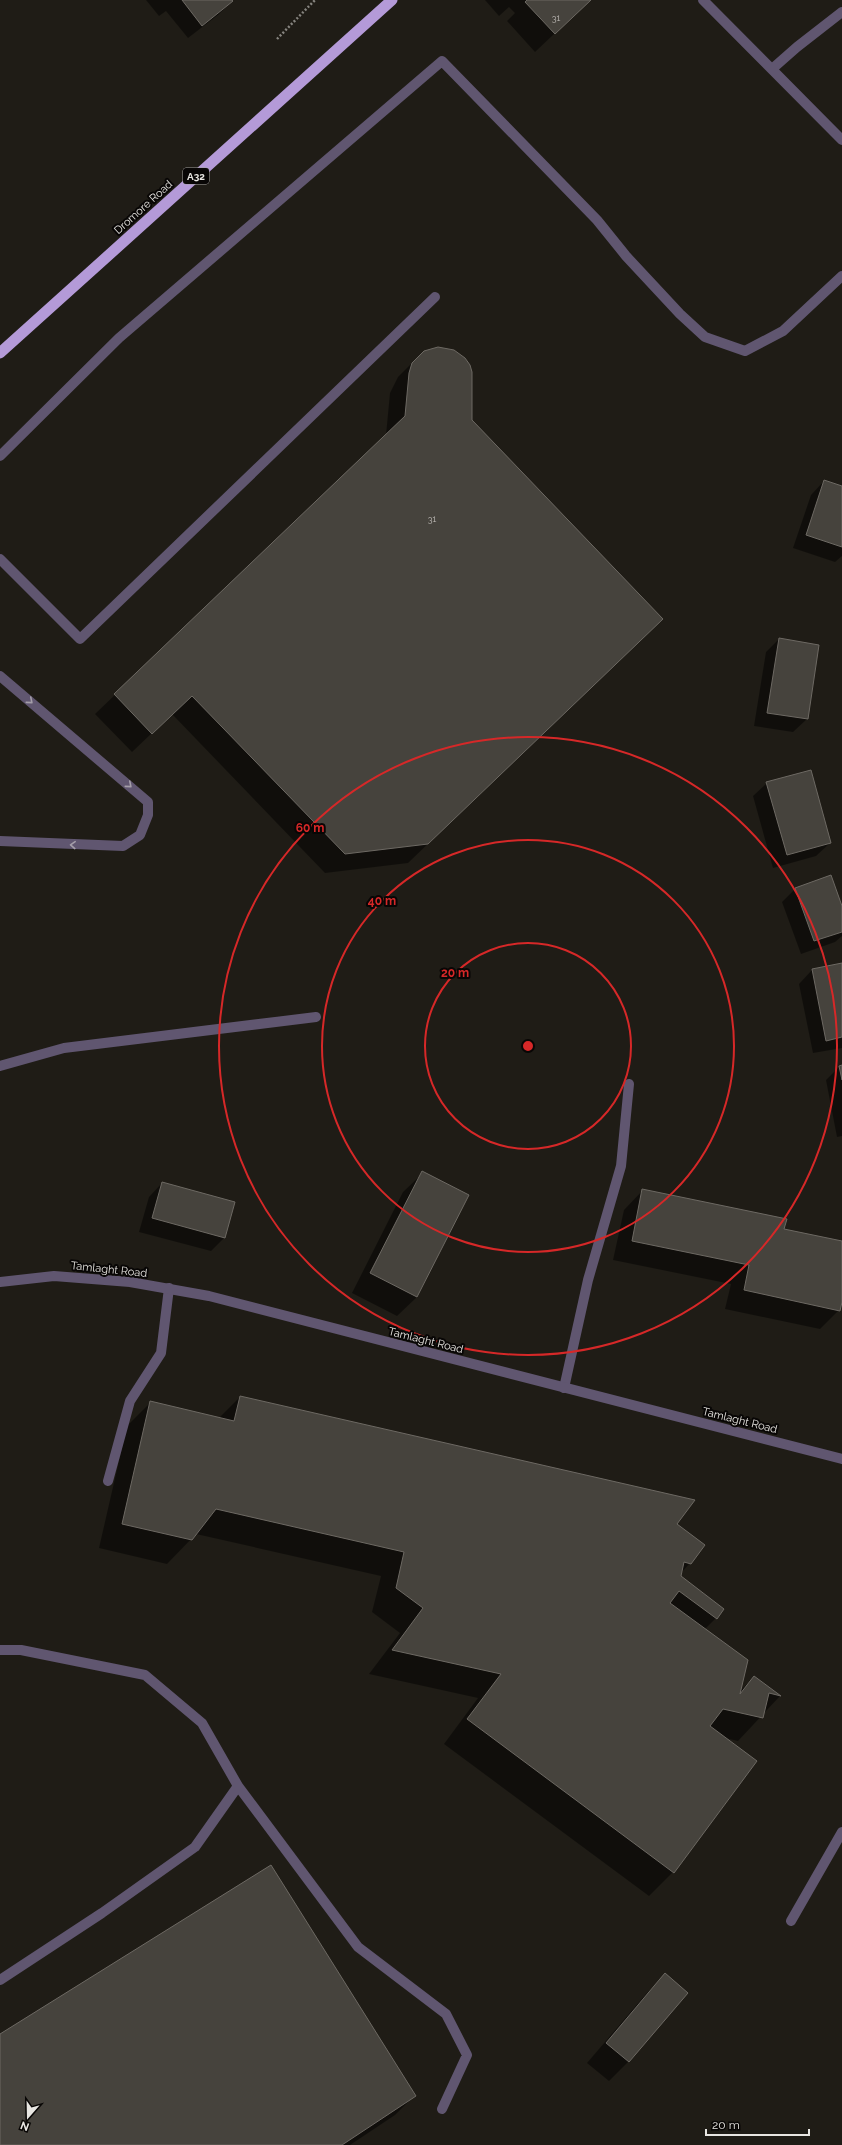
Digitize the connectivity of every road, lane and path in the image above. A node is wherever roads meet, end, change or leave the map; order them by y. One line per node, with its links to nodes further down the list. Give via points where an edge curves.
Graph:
1 (314, 0): 5 (path)
2 (392, 0): 10 (highway, Dromore Road / A32)
3 (703, 0): 6 (street)
4 (842, 12): 6 (street)
5 (277, 39)
6 (772, 69): 7 (street)
7 (842, 140)
8 (842, 276): 11 (street, via 783,331 745,352 705,337 680,314 596,220 442,61 119,338)
9 (435, 297): 12 (street, via 80,639)
10 (0, 353)
11 (0, 456)
12 (0, 559)
13 (0, 676): 14 (street, one-way to 14, via 148,802 148,814 140,835 123,846)
14 (0, 842)
15 (316, 1018): 16 (street, via 64,1048)
16 (0, 1066)
17 (629, 1084): 20 (street, via 621,1166 588,1280)
18 (0, 1282): 19 (street, Tamlaght Road, via 54,1276)
19 (169, 1288): 20 (street, Tamlaght Road); 22 (street, via 161,1353 130,1401)
20 (564, 1388): 21 (street, Tamlaght Road)
21 (842, 1459)
22 (108, 1481)
23 (0, 1650): 24 (street, via 21,1650 145,1675 202,1723)
24 (238, 1786): 27 (street, via 195,1847 102,1913); 28 (street, via 358,1947 446,2014 467,2056)
25 (842, 1832): 26 (street)
26 (791, 1920)
27 (0, 1980)
28 (442, 2109)

